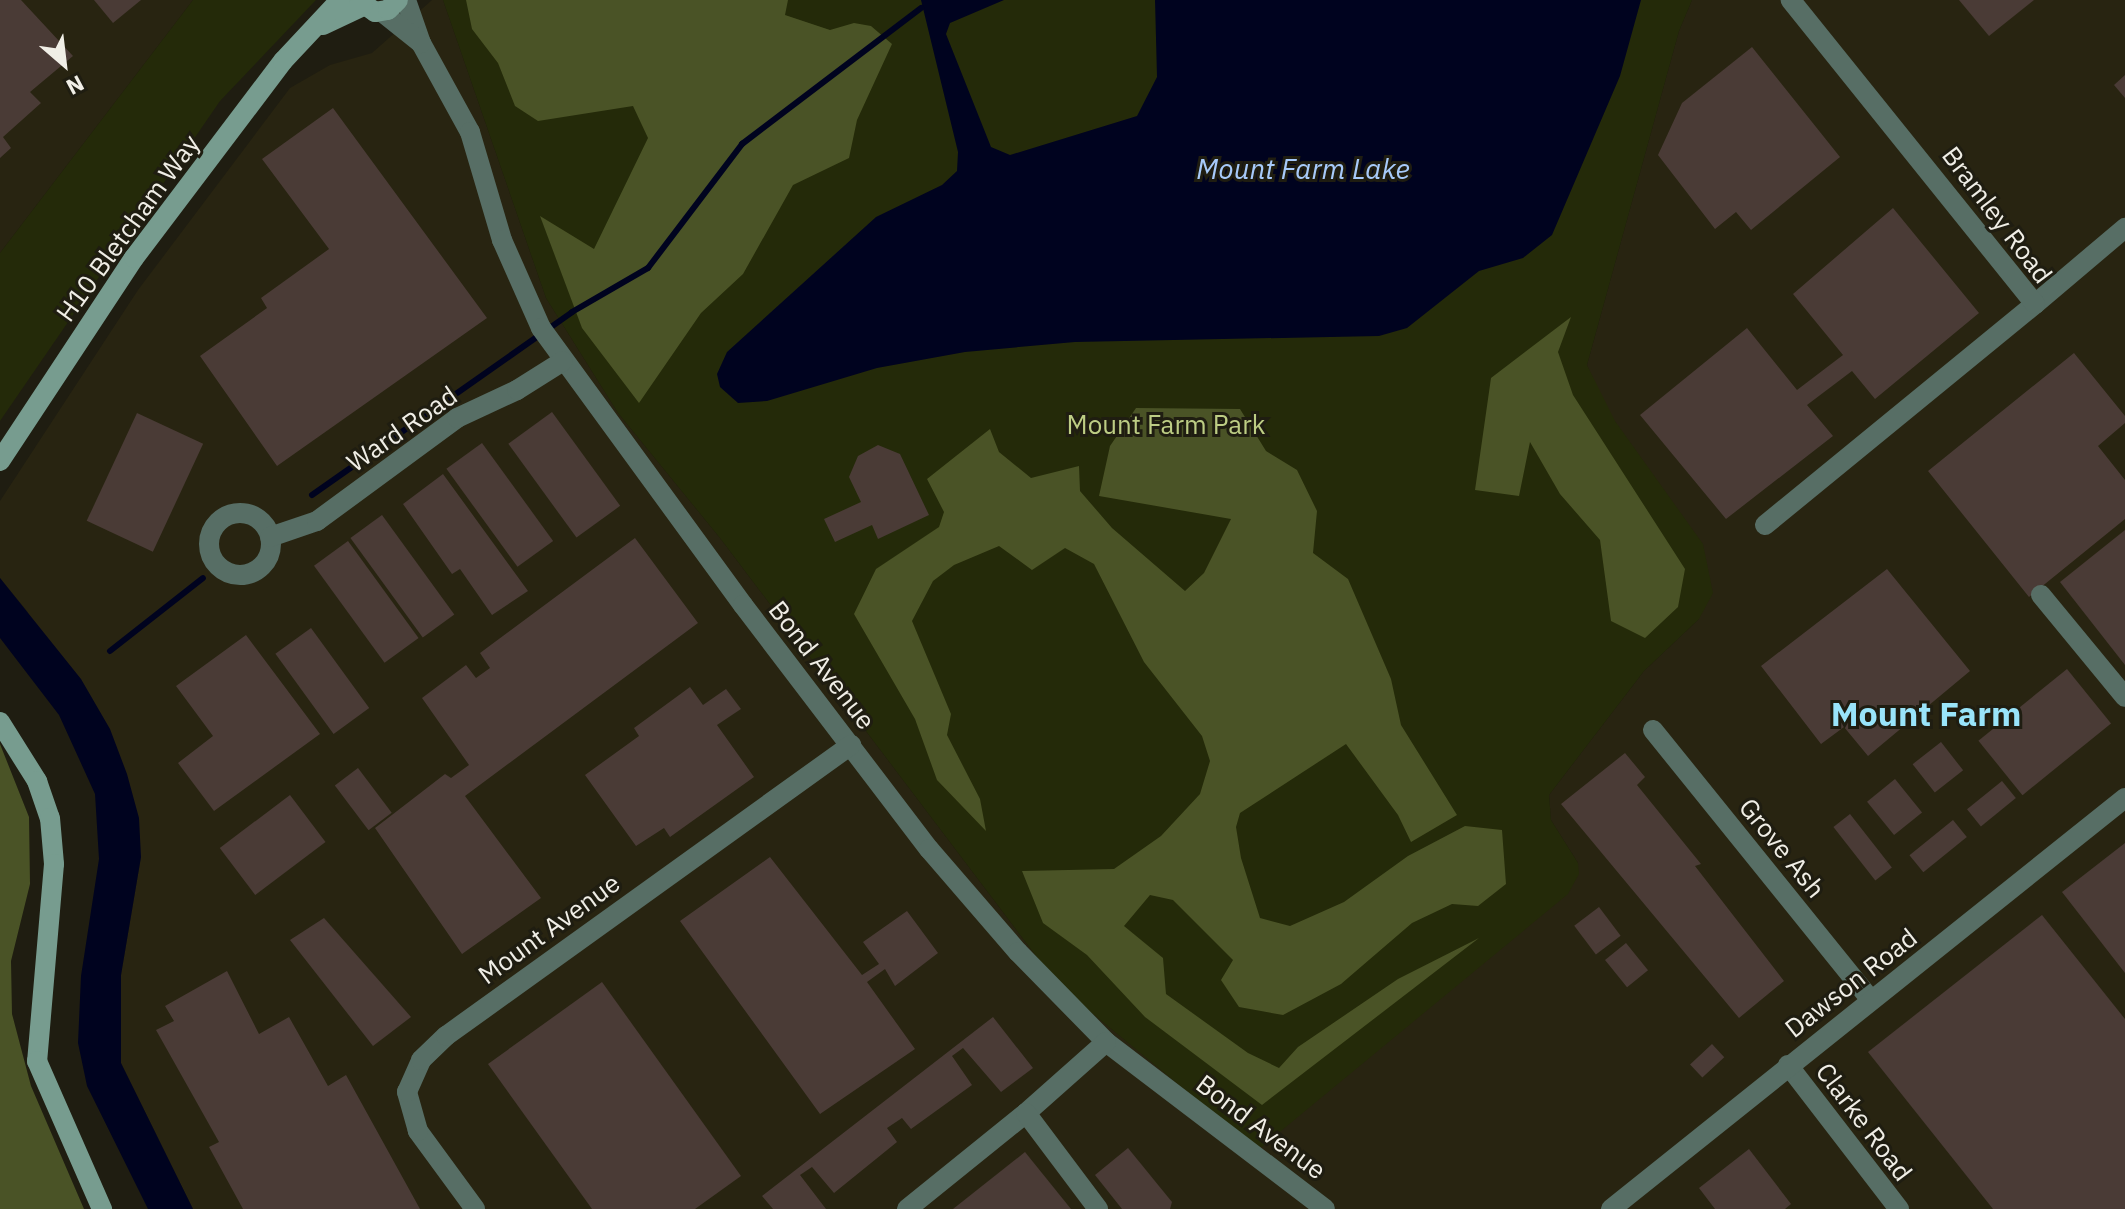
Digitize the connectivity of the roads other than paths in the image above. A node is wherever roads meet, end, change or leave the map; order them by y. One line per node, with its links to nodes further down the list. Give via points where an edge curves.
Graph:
1 (340, 0): 5 (street, H10 Bletcham Way)
2 (406, 0): 6 (street, Bond Avenue)
3 (1791, 0): 8 (street, Bramley Road)
4 (375, 4): 5 (street, H10 Bletcham Way); 6 (street, Bond Avenue)
5 (308, 32): 10 (street, H10 Bletcham Way, via 134,258)
6 (421, 43): 9 (street, Bond Avenue, via 470,132 502,240 543,332)
7 (2125, 228): 8 (street)
8 (2035, 304): 11 (street, Bramley Road)
9 (563, 361): 12 (street, Ward Road, via 457,418 317,521); 17 (street, Bond Avenue)
10 (5, 452)
11 (1765, 525)
12 (270, 537)
13 (2041, 595): 14 (street)
14 (2125, 697)
15 (0, 722): 23 (street, via 37,781 50,818 54,864 37,1061)
16 (1653, 730): 19 (street, Grove Ash)
17 (851, 745): 20 (street, Bond Avenue, via 929,849 1018,952); 24 (street, Mount Avenue, via 446,1036 421,1060 407,1092 418,1131)
18 (2125, 798): 19 (street, Dawson Road)
19 (1871, 1000): 21 (street, Dawson Road)
20 (1106, 1042): 22 (street); 27 (street, Bond Avenue)
21 (1788, 1065): 28 (street, Dawson Road); 29 (street, Clarke Road)
22 (1026, 1113): 25 (street); 26 (street)
23 (102, 1209)
24 (475, 1209)
25 (907, 1209)
26 (1098, 1209)
27 (1325, 1209)
28 (1611, 1209)
29 (1899, 1209)

